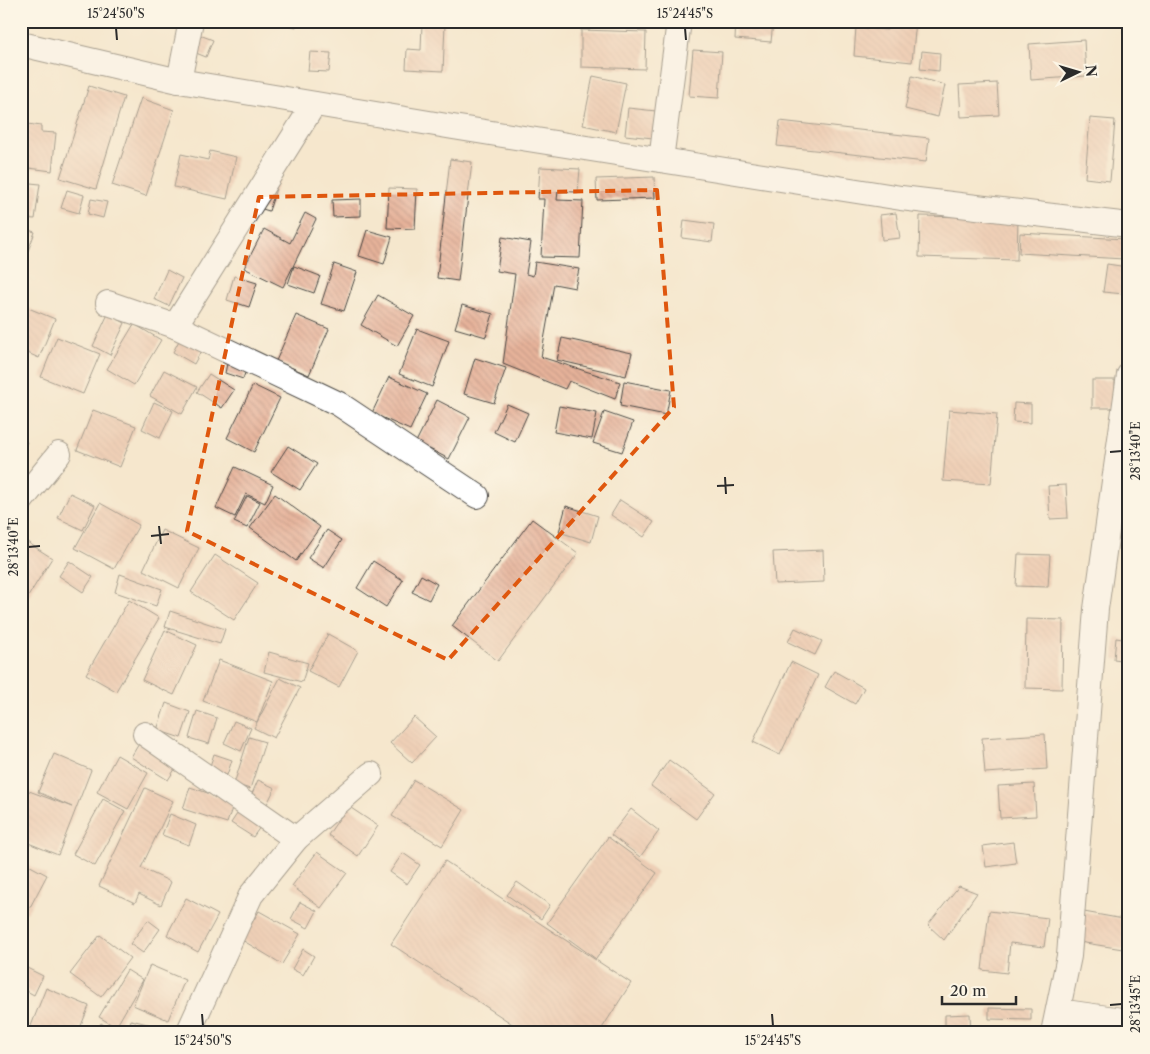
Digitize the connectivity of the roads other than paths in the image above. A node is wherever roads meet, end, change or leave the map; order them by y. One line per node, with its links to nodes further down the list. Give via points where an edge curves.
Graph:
1 (191, 21): 4 (street)
2 (679, 21): 6 (street)
3 (21, 44): 4 (street)
4 (179, 81): 5 (street)
5 (314, 104): 6 (street); 9 (street)
6 (661, 160): 7 (street, via 901,198)
7 (1129, 225)
8 (108, 302): 9 (street)
9 (175, 326): 12 (street, via 339,404)
10 (1129, 375): 18 (street, via 1096,609 1069,956)
11 (59, 454): 13 (street)
12 (476, 496)
13 (21, 501)
14 (145, 734): 16 (street)
15 (371, 774): 16 (street)
16 (296, 839): 19 (street, via 251,895)
17 (1129, 1021): 18 (street)
18 (1056, 1022)
19 (188, 1033)

